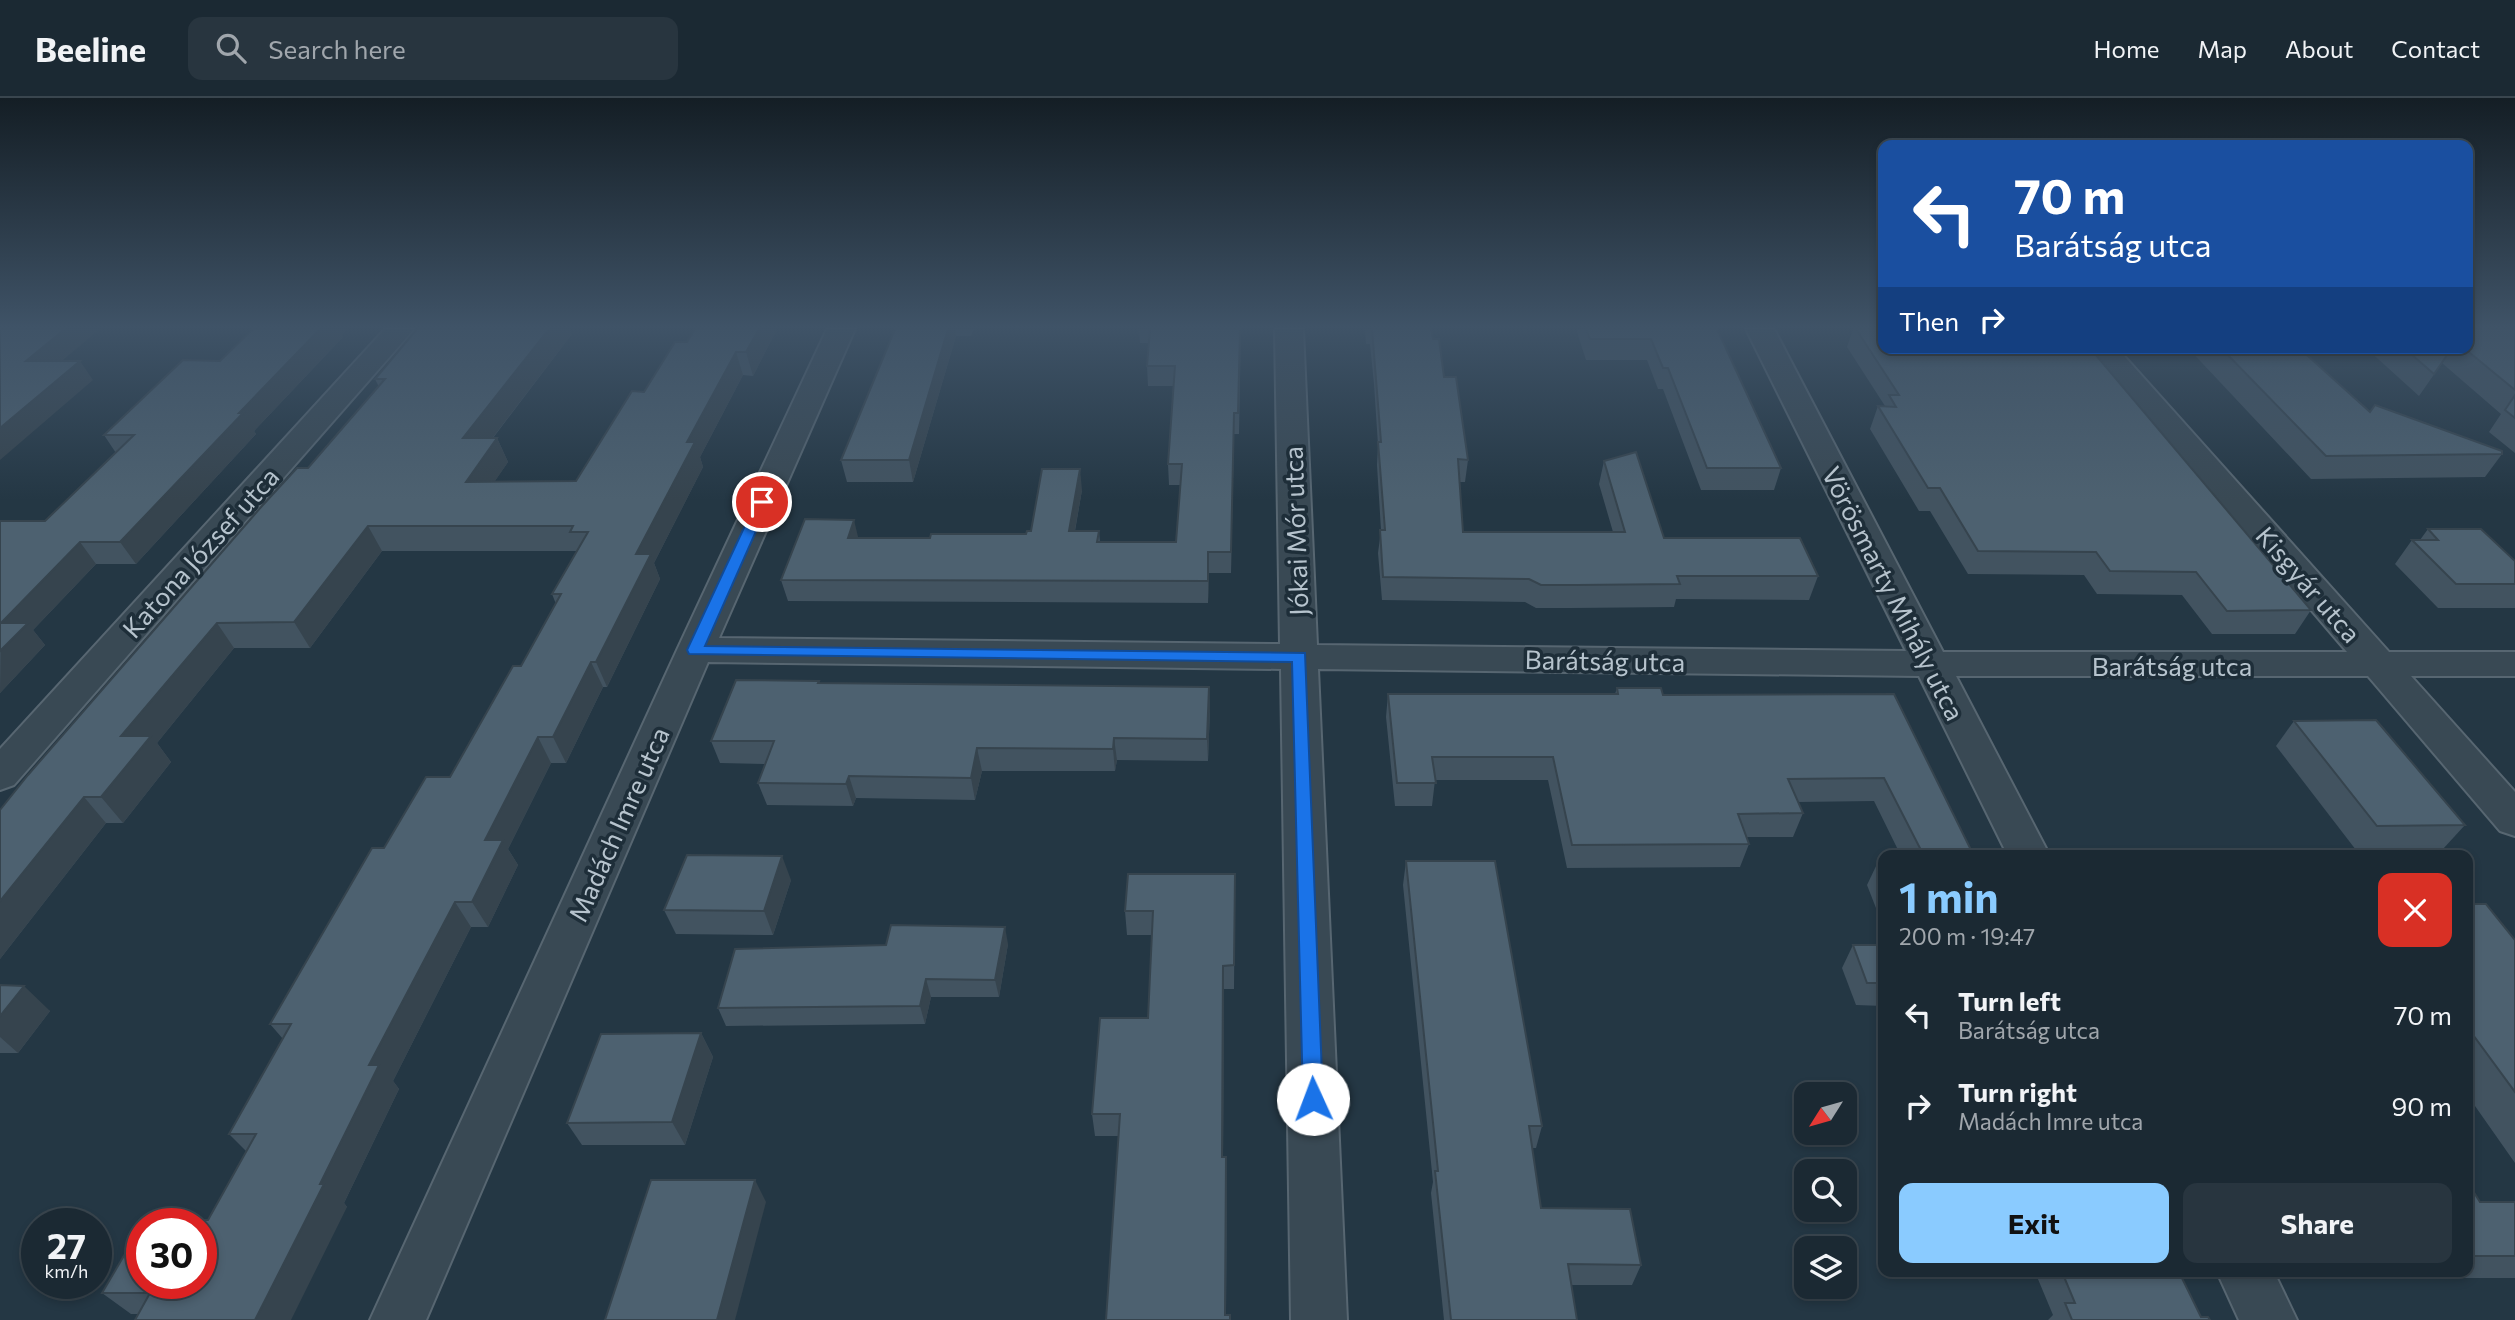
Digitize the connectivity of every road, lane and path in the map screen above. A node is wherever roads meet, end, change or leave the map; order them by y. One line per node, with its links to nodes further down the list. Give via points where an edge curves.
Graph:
1 (349, 386): 11 (street, Katona József utca)
2 (815, 386): 6 (street, Madách Imre utca)
3 (1291, 386): 7 (street, Jókai Mór utca)
4 (1789, 386): 8 (street, Vörösmarty Mihály utca)
5 (2135, 386): 10 (street, Kisgyár utca)
6 (695, 650): 7 (street, Barátság utca); 15 (street, Madách Imre utca)
7 (1300, 657): 8 (street, Barátság utca); 16 (street, Jókai Mór utca)
8 (1930, 664): 10 (street, Barátság utca); 13 (street, Vörösmarty Mihály utca)
9 (2515, 664): 10 (street, Barátság utca)
10 (2381, 666): 12 (street, Kisgyár utca)
11 (0, 775)
12 (2515, 820)
13 (2026, 850)
14 (2247, 1277): 17 (street)
15 (398, 1320)
16 (1320, 1320)
17 (2269, 1320)

